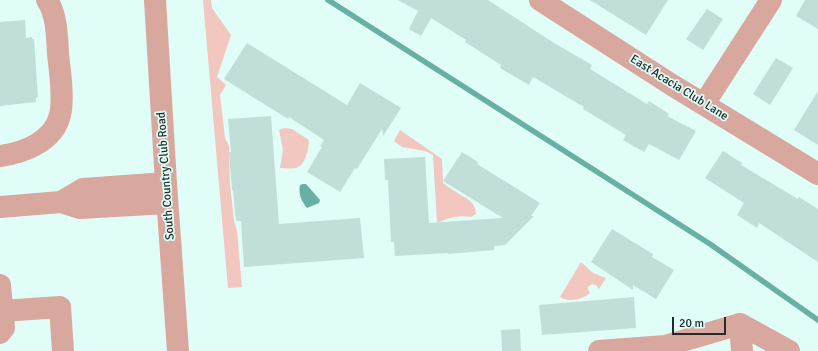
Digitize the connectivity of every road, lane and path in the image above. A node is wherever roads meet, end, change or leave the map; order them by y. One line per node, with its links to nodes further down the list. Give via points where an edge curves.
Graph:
1 (47, 0): 6 (street, via 52,7 56,26 60,114 57,123 35,145 23,152)
2 (155, 0): 8 (street, South Country Club Road)
3 (540, 0): 5 (street, East Acacia Club Lane)
4 (771, 0): 5 (street)
5 (704, 104): 7 (street, East Acacia Club Lane)
6 (0, 156)
7 (818, 174)
8 (167, 193): 9 (street, via 80,208 61,202); 15 (street, South Country Club Road)
9 (0, 207)
10 (0, 285): 11 (street)
11 (2, 311): 13 (street, via 4,328); 14 (street, via 60,306)
12 (740, 324): 16 (street, via 665,346); 17 (street); 18 (street)
13 (0, 333)
14 (63, 351)
15 (178, 351)
16 (599, 351)
17 (742, 351)
18 (789, 351)

